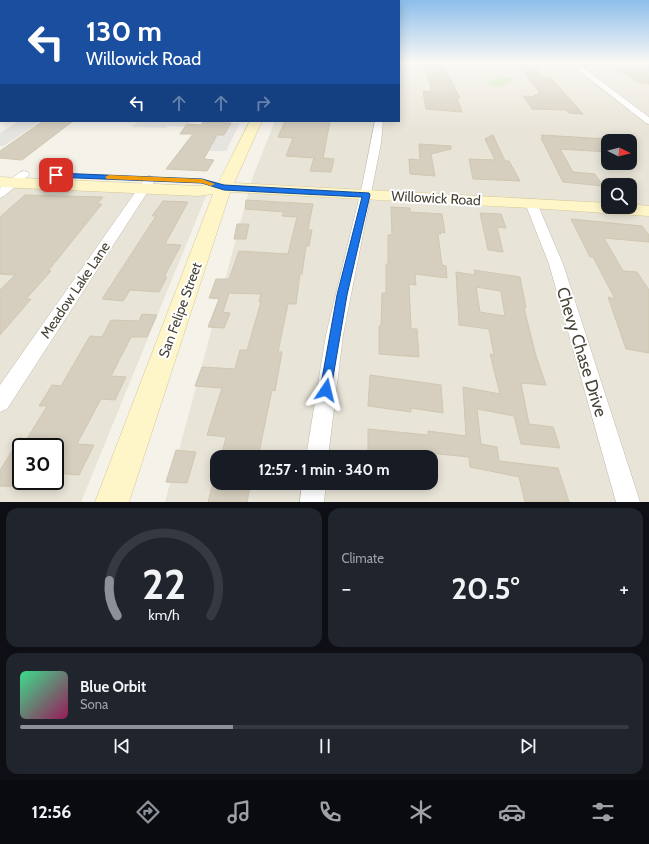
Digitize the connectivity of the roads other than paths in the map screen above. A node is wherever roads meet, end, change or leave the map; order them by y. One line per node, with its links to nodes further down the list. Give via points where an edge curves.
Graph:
1 (602, 85): 2 (street)
2 (649, 121)
3 (256, 122): 8 (main road, San Felipe Street)
4 (379, 122): 10 (street)
5 (0, 172): 6 (main road, Willowick Road)
6 (13, 179): 7 (main road, Willowick Road); 9 (street)
7 (147, 184): 8 (main road, Willowick Road, via 199,191); 13 (street, Meadow Lake Lane)
8 (224, 187): 10 (main road, Willowick Road); 16 (main road, San Felipe Street)
9 (0, 194)
10 (366, 195): 11 (main road, Willowick Road); 14 (street, via 342,295)
11 (531, 203): 12 (main road, Willowick Road); 18 (street, Chevy Chase Drive, via 556,264)
12 (649, 211)
13 (0, 402)
14 (318, 450)
15 (313, 490): 17 (street)
16 (112, 502)
17 (312, 502)
18 (628, 502)

